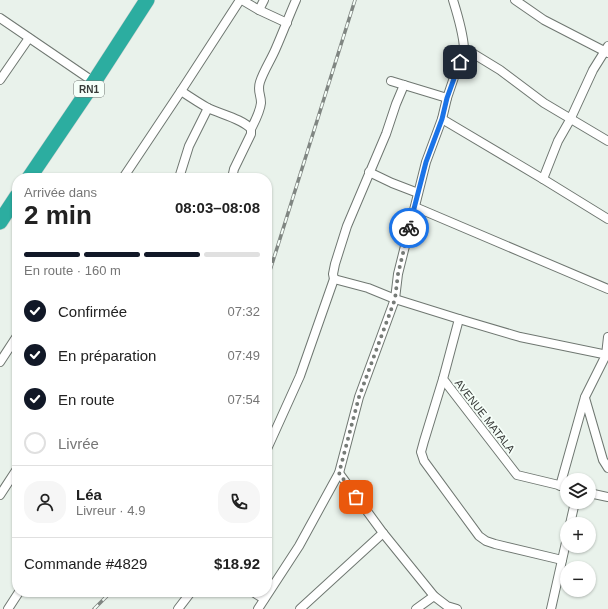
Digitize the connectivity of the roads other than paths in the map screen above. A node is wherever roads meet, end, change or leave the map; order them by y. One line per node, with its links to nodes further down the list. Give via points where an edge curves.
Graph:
1 (147, 0): 15 (highway, RN1)
2 (241, 0): 7 (street); 17 (street)
3 (264, 0): 7 (street)
4 (296, 0): 9 (street)
5 (453, 0): 11 (street)
6 (515, 0): 12 (street, via 544,20)
7 (259, 10): 9 (street)
8 (0, 18): 10 (street)
9 (287, 22): 22 (street, via 259,84 261,103)
10 (29, 38): 13 (street); 15 (street)
11 (464, 48): 18 (street); 21 (street, via 500,70)
12 (607, 50): 21 (street, via 593,70)
13 (0, 80)
14 (391, 81): 16 (street)
15 (94, 82): 25 (highway, RN1)
16 (404, 85): 18 (street); 24 (street)
17 (181, 91): 19 (street); 26 (street)
18 (447, 98): 20 (street)
19 (208, 108): 22 (street, via 238,120); 27 (street, via 189,146)
20 (442, 119): 29 (street); 30 (street)
21 (570, 120): 23 (street); 29 (street, via 558,141)
22 (251, 129): 28 (street)
23 (608, 141)
24 (369, 172): 30 (street); 35 (street, via 346,226 335,264)
25 (36, 173)
26 (126, 173)
27 (181, 173)
28 (233, 173)
29 (543, 179): 34 (street)
30 (418, 193): 32 (street)
31 (12, 202): 33 (highway)
32 (414, 207): 36 (street); 37 (street, via 398,274)
33 (3, 212)
34 (608, 219)
35 (334, 279): 37 (street, via 368,288); 45 (street, via 300,376)
36 (608, 289)
37 (395, 299): 38 (street); 47 (street, via 359,397)
38 (459, 319): 41 (street, via 520,337); 43 (street, AVENUE MATALA)
39 (608, 337): 41 (street)
40 (12, 344): 42 (street)
41 (607, 355): 44 (street)
42 (0, 362)
43 (443, 379): 50 (street, AVENUE MATALA, via 517,475); 56 (street, via 423,446 424,461 479,536 494,544)
44 (585, 397): 46 (street, via 603,460); 48 (street)
45 (272, 438)
46 (608, 468)
47 (339, 473): 54 (street); 57 (street, via 299,546)
48 (566, 473)
49 (12, 477): 52 (street)
50 (560, 485)
51 (596, 494): 53 (street)
52 (0, 495)
53 (608, 497)
54 (383, 533): 58 (street); 66 (street)
55 (564, 553): 56 (street)
56 (562, 560): 69 (street)
57 (272, 587)
58 (434, 596): 67 (street); 68 (street, via 447,606)
59 (16, 597): 63 (street)
60 (187, 597): 64 (street)
61 (261, 597): 62 (street)
62 (264, 599): 65 (street)
63 (8, 609)
64 (178, 609)
65 (258, 609)
66 (300, 609)
67 (416, 609)
68 (457, 609)
69 (551, 609)

